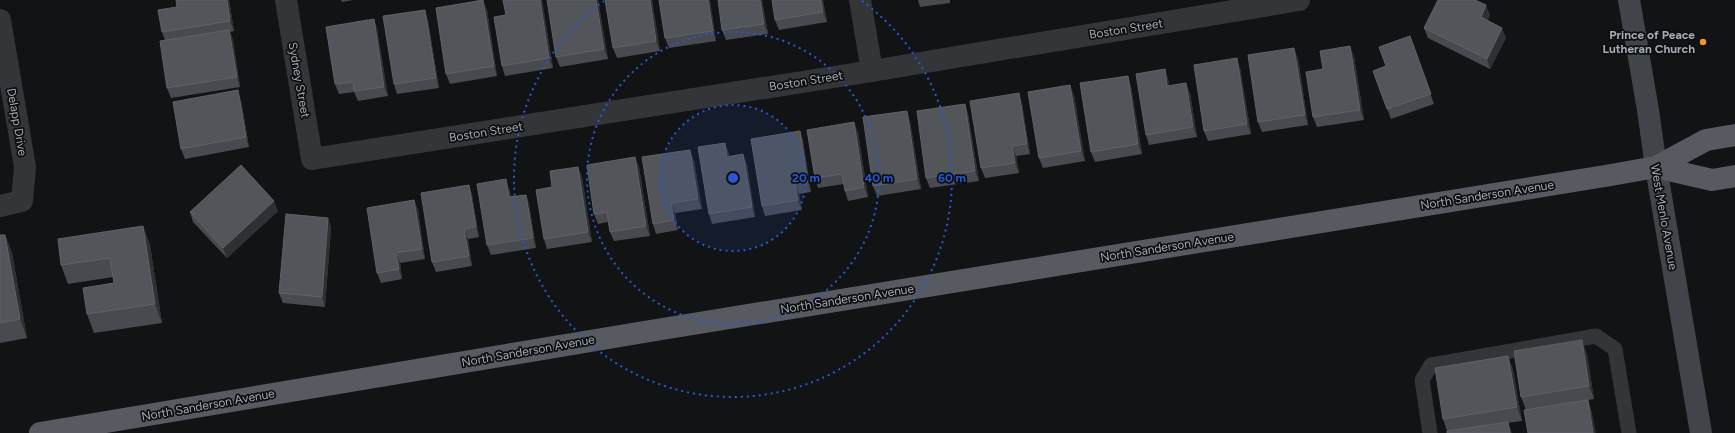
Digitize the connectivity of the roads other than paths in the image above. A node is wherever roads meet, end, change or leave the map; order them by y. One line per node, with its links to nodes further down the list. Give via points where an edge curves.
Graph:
1 (286, 0): 8 (street, Sydney Street)
2 (860, 0): 6 (street)
3 (1299, 0): 6 (street, Boston Street)
4 (1629, 0): 9 (main road, West Menlo Avenue)
5 (0, 20): 11 (street, Delapp Drive, via 25,167 22,201)
6 (872, 71): 8 (street, Boston Street)
7 (1735, 135): 9 (highway, North Sanderson Avenue, via 1706,140)
8 (312, 159)
9 (1656, 167): 10 (highway, North Sanderson Avenue, via 1712,180); 12 (highway, North Sanderson Avenue); 15 (main road, West Menlo Avenue)
10 (1735, 176)
11 (0, 206)
12 (40, 433)
13 (1430, 433): 14 (lane, via 1422,380 1431,365 1596,336 1616,349)
14 (1629, 433)
15 (1701, 433)

